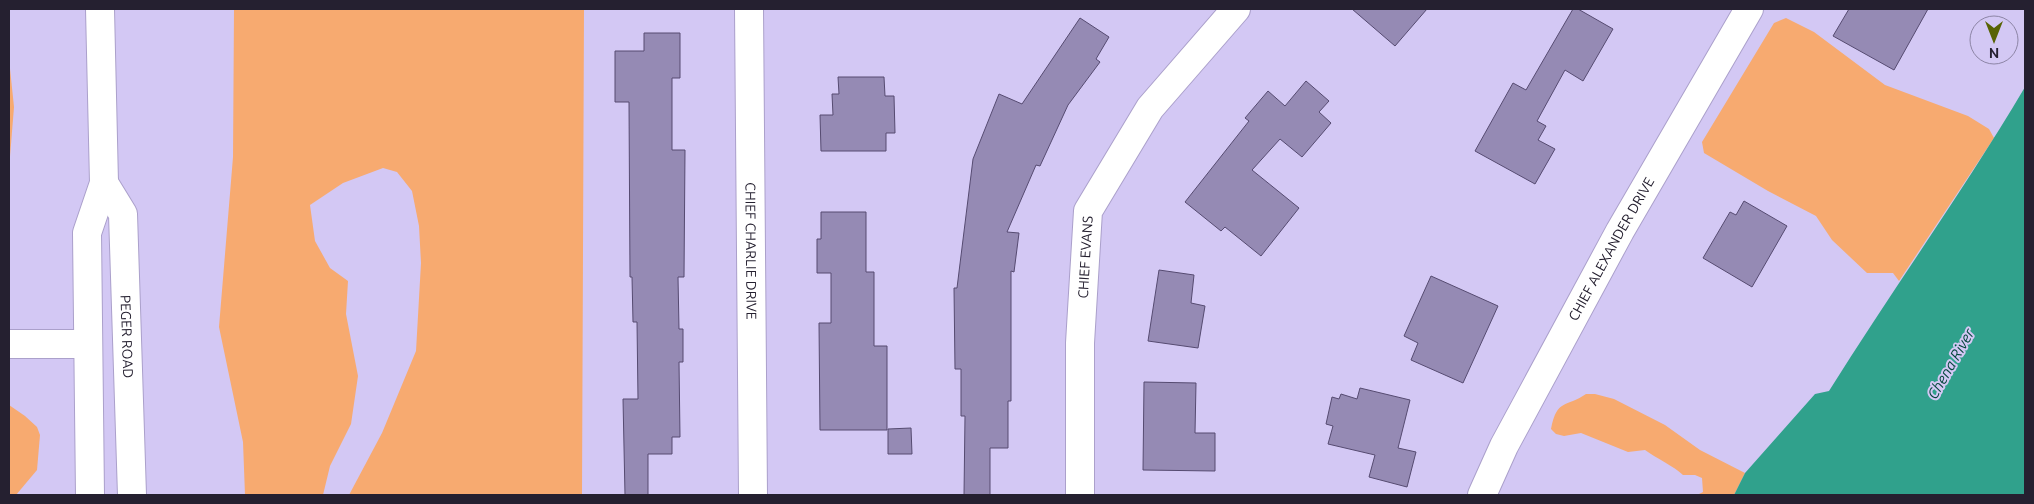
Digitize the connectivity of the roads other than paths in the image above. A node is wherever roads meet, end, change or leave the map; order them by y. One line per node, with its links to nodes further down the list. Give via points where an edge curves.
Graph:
1 (100, 9): 5 (street)
2 (749, 9): 10 (street, CHIEF CHARLIE DRIVE)
3 (1236, 9): 11 (street, CHIEF EVANS, via 1150,108 1088,211 1080,343)
4 (1749, 9): 12 (street, CHIEF ALEXANDER DRIVE, via 1616,240 1504,446)
5 (104, 183): 7 (street, via 87,233); 9 (street, PEGER ROAD, via 123,214)
6 (9, 344): 7 (street)
7 (88, 344): 8 (street)
8 (90, 495)
9 (132, 495)
10 (753, 495)
11 (1080, 495)
12 (1482, 495)

